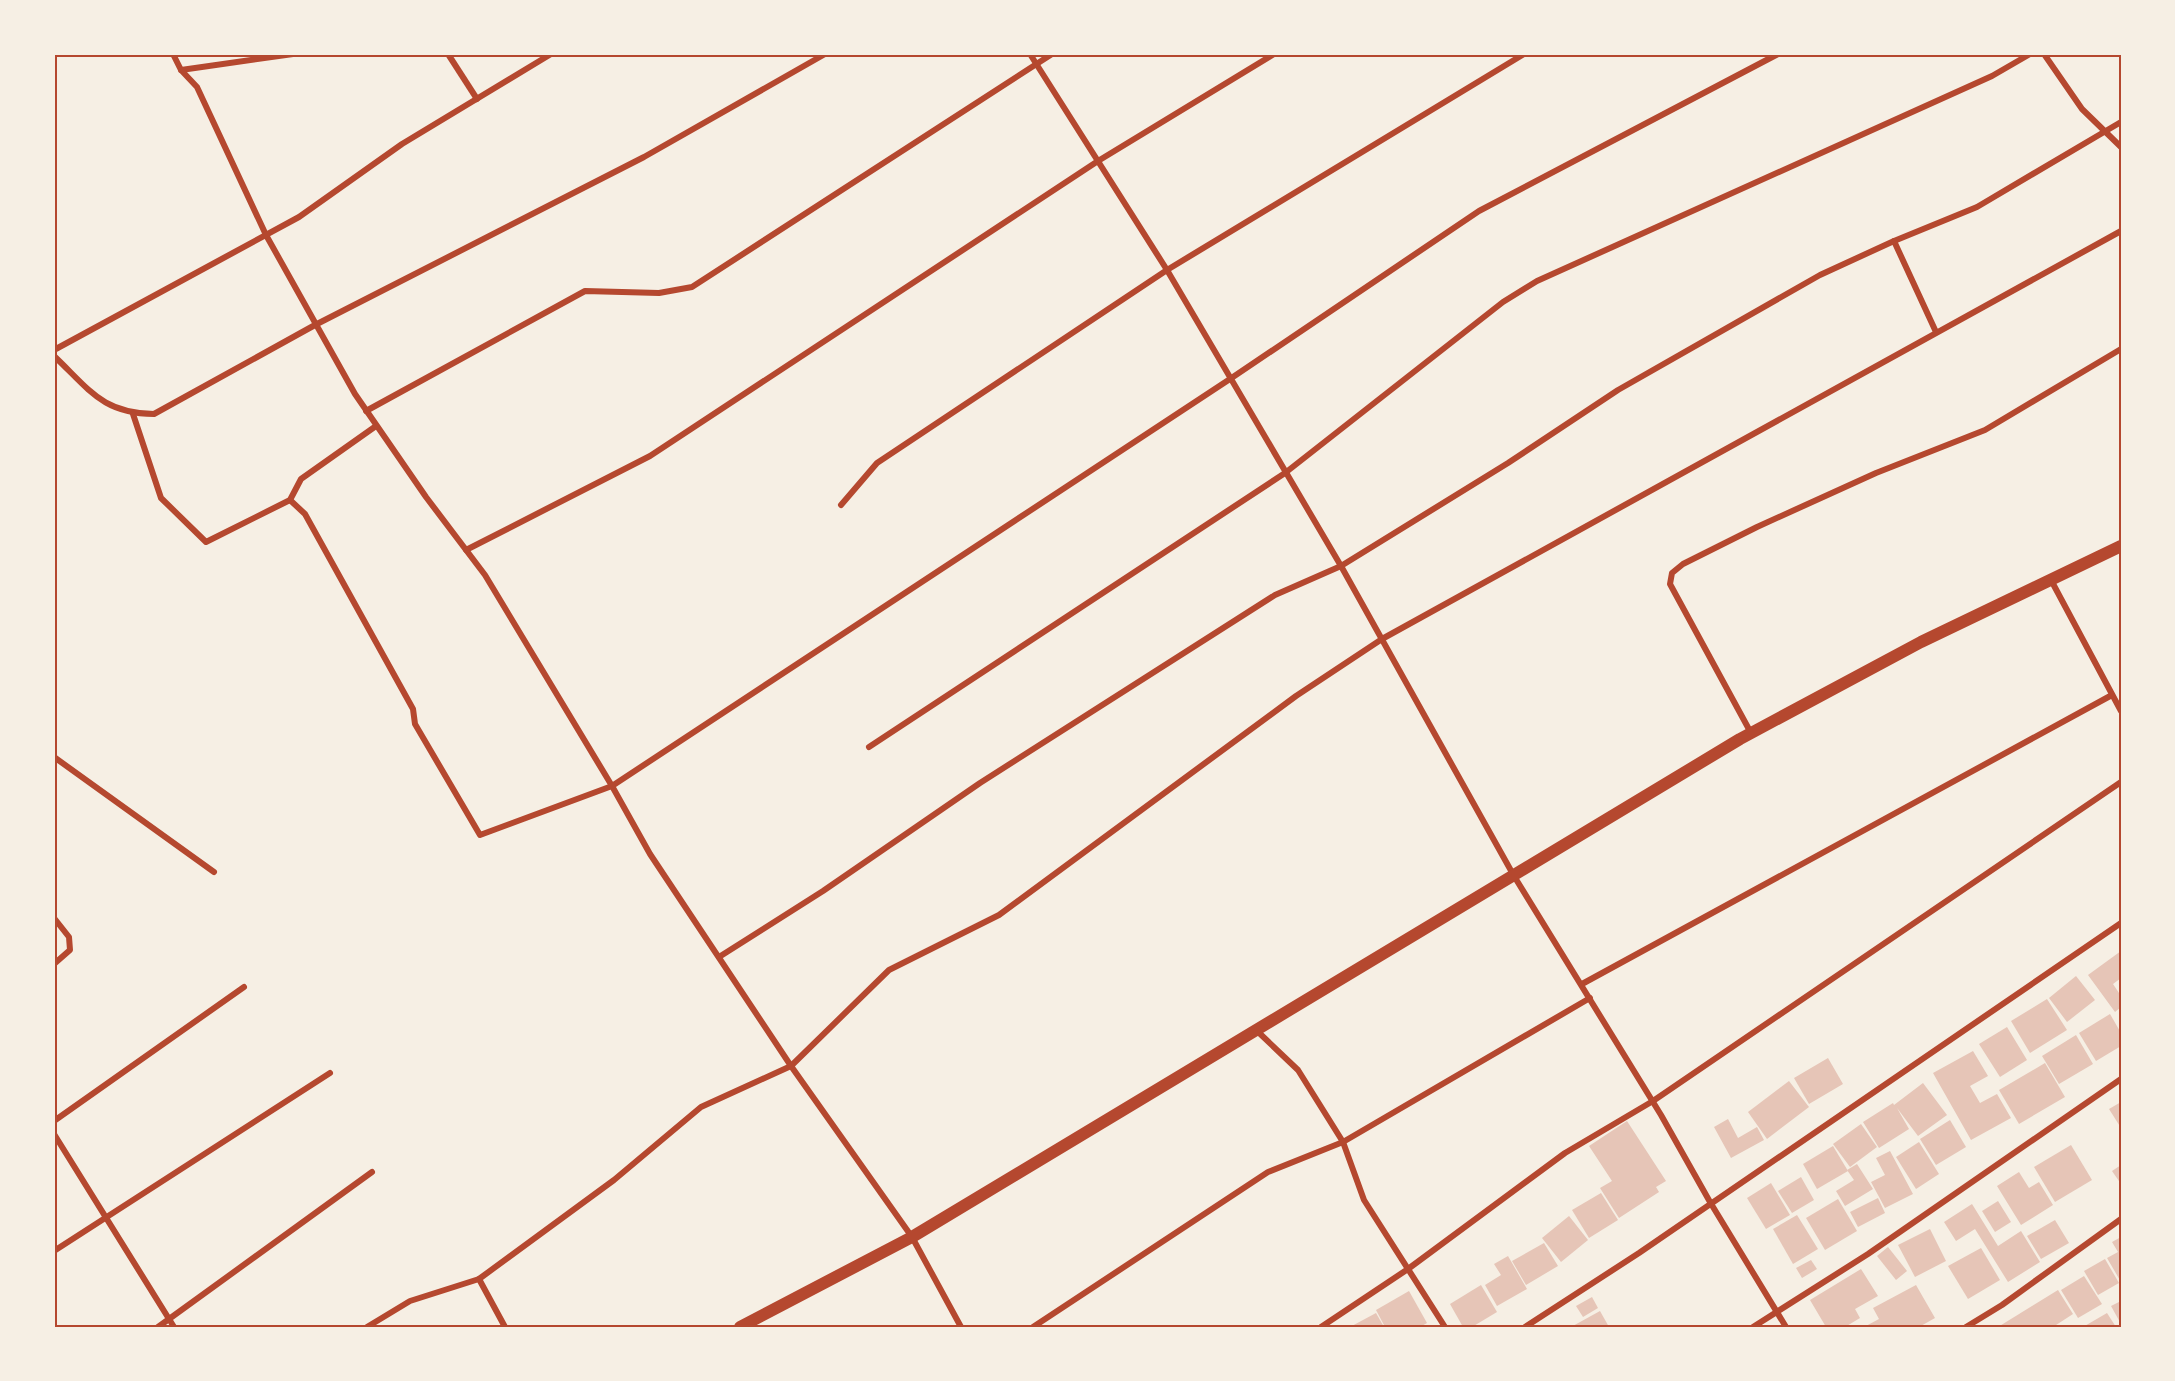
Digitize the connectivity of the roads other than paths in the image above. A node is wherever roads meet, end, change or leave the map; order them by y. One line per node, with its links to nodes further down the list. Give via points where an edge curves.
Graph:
1 (173, 54): 14 (street)
2 (293, 54): 14 (street)
3 (448, 54): 15 (street)
4 (551, 54): 15 (street)
5 (825, 54): 24 (street, via 644,158)
6 (1030, 54): 13 (street)
7 (1052, 54): 13 (street)
8 (1274, 54): 19 (street)
9 (1524, 54): 23 (street)
10 (1778, 54): 29 (street, via 1479,212)
11 (2044, 54): 17 (street, via 2082,110)
12 (2026, 55): 33 (street, via 1992,76 1537,281 1503,302)
13 (1037, 65): 19 (street); 30 (street, via 692,287 659,293 585,291)
14 (181, 70): 21 (street, via 197,87)
15 (477, 99): 21 (street)
16 (2121, 122): 17 (street)
17 (2105, 133): 18 (street); 22 (street, via 1977,207)
18 (2121, 147)
19 (1098, 161): 23 (street); 37 (street, via 650,456)
20 (2121, 231): 25 (street)
21 (266, 235): 24 (street); 27 (street)
22 (1894, 240): 25 (street); 38 (street, via 1820,275 1709,336)
23 (1167, 270): 29 (street); 35 (street, via 877,463)
24 (315, 325): 30 (street); 31 (street, via 154,414)
25 (1936, 332): 40 (street)
26 (2121, 349): 43 (street, via 1985,430 1865,478 1683,564 1672,573 1670,584)
27 (54, 350)
28 (54, 356): 31 (street, via 105,405)
29 (1230, 379): 33 (street); 47 (street)
30 (366, 411): 32 (street)
31 (133, 414): 34 (street, via 161,498 206,542)
32 (376, 426): 34 (street, via 302,479); 37 (street)
33 (1285, 473): 38 (street); 44 (street)
34 (290, 500): 47 (street, via 305,514 412,709 415,724 480,835)
35 (841, 506)
36 (2121, 546): 39 (main road)
37 (466, 550): 47 (street, via 485,575)
38 (1341, 566): 40 (street); 52 (street, via 1275,595 980,783 823,891)
39 (2050, 580): 41 (street); 43 (main road, via 1921,642)
40 (1382, 639): 49 (street); 58 (street, via 1296,696 999,915 889,970)
41 (2112, 695): 42 (street); 54 (street)
42 (2121, 711)
43 (1751, 733): 49 (main road)
44 (869, 747)
45 (54, 757): 48 (street)
46 (2121, 782): 61 (street)
47 (612, 786): 52 (street, via 650,854)
48 (214, 872)
49 (1514, 876): 54 (street); 57 (main road)
50 (54, 918): 53 (street, via 69,937 70,950)
51 (2121, 922): 66 (street)
52 (718, 957): 58 (street)
53 (54, 964)
54 (1582, 984): 56 (street)
55 (243, 987): 62 (street)
56 (1590, 998): 61 (street); 64 (street)
57 (1255, 1028): 64 (street, via 1298,1070); 69 (main road)
58 (791, 1066): 69 (street); 72 (street, via 701,1107 614,1180)
59 (330, 1073): 67 (street)
60 (2121, 1079): 73 (street, via 1868,1254)
61 (1653, 1101): 66 (street); 71 (street, via 1565,1153)
62 (54, 1121)
63 (54, 1134): 67 (street)
64 (1343, 1142): 71 (street, via 1364,1200); 81 (street, via 1269,1172)
65 (372, 1172): 74 (street)
66 (1710, 1202): 73 (street); 84 (street)
67 (108, 1217): 70 (street); 74 (street)
68 (2121, 1219): 87 (street)
69 (912, 1237): 79 (main road); 80 (street)
70 (54, 1251)
71 (1408, 1269): 82 (street); 83 (street)
72 (479, 1280): 77 (street, via 410,1301); 78 (street)
73 (1777, 1312): 85 (street); 86 (street)
74 (170, 1320): 75 (street); 76 (street)
75 (158, 1327)
76 (174, 1327)
77 (367, 1327)
78 (505, 1327)
79 (740, 1327)
80 (962, 1327)
81 (1033, 1327)
82 (1321, 1327)
83 (1445, 1327)
84 (1525, 1327)
85 (1754, 1327)
86 (1786, 1327)
87 (1966, 1327)

